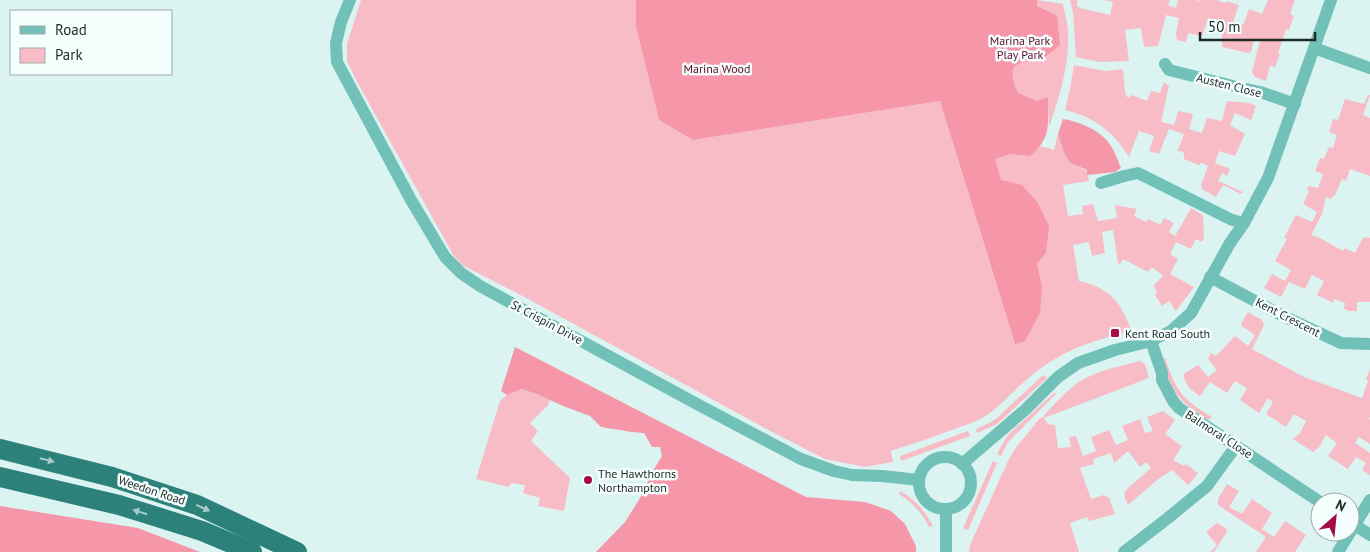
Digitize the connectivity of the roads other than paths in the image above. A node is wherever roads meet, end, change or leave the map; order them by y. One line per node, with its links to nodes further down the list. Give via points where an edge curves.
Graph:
1 (350, 0): 16 (street, St Crispin Drive, via 336,43 337,62 411,200 445,257 461,273 801,458 852,475)
2 (1331, 0): 3 (street)
3 (1314, 48): 5 (street); 6 (street)
4 (1165, 64): 6 (street, Austen Close, via 1169,70)
5 (1370, 68)
6 (1295, 104): 8 (street, via 1268,178)
7 (1100, 182): 8 (street, via 1138,173)
8 (1244, 223): 9 (street)
9 (1210, 277): 10 (street, via 1190,314 1171,331); 11 (street, Kent Crescent, via 1341,343)
10 (1151, 341): 12 (street, Balmoral Close, via 1162,380 1173,401); 14 (street, via 1078,364 1058,377)
11 (1370, 344)
12 (1236, 446): 17 (street, Balmoral Close); 24 (street, via 1207,486)
13 (0, 449): 22 (highway, Weedon Road, one-way to 22, via 112,477 198,505)
14 (962, 464): 16 (street, via 954,458 934,459 926,465); 19 (street, via 971,482 970,492 956,507)
15 (0, 476): 21 (highway, Weedon Road, one-way to 15, via 202,531 118,505)
16 (919, 480): 19 (street, via 921,494 927,502 936,508)
17 (1310, 495)
18 (1370, 500): 20 (street)
19 (946, 509): 23 (street)
20 (1360, 513)
21 (252, 552)
22 (297, 552)
23 (946, 552)
24 (1124, 552)

